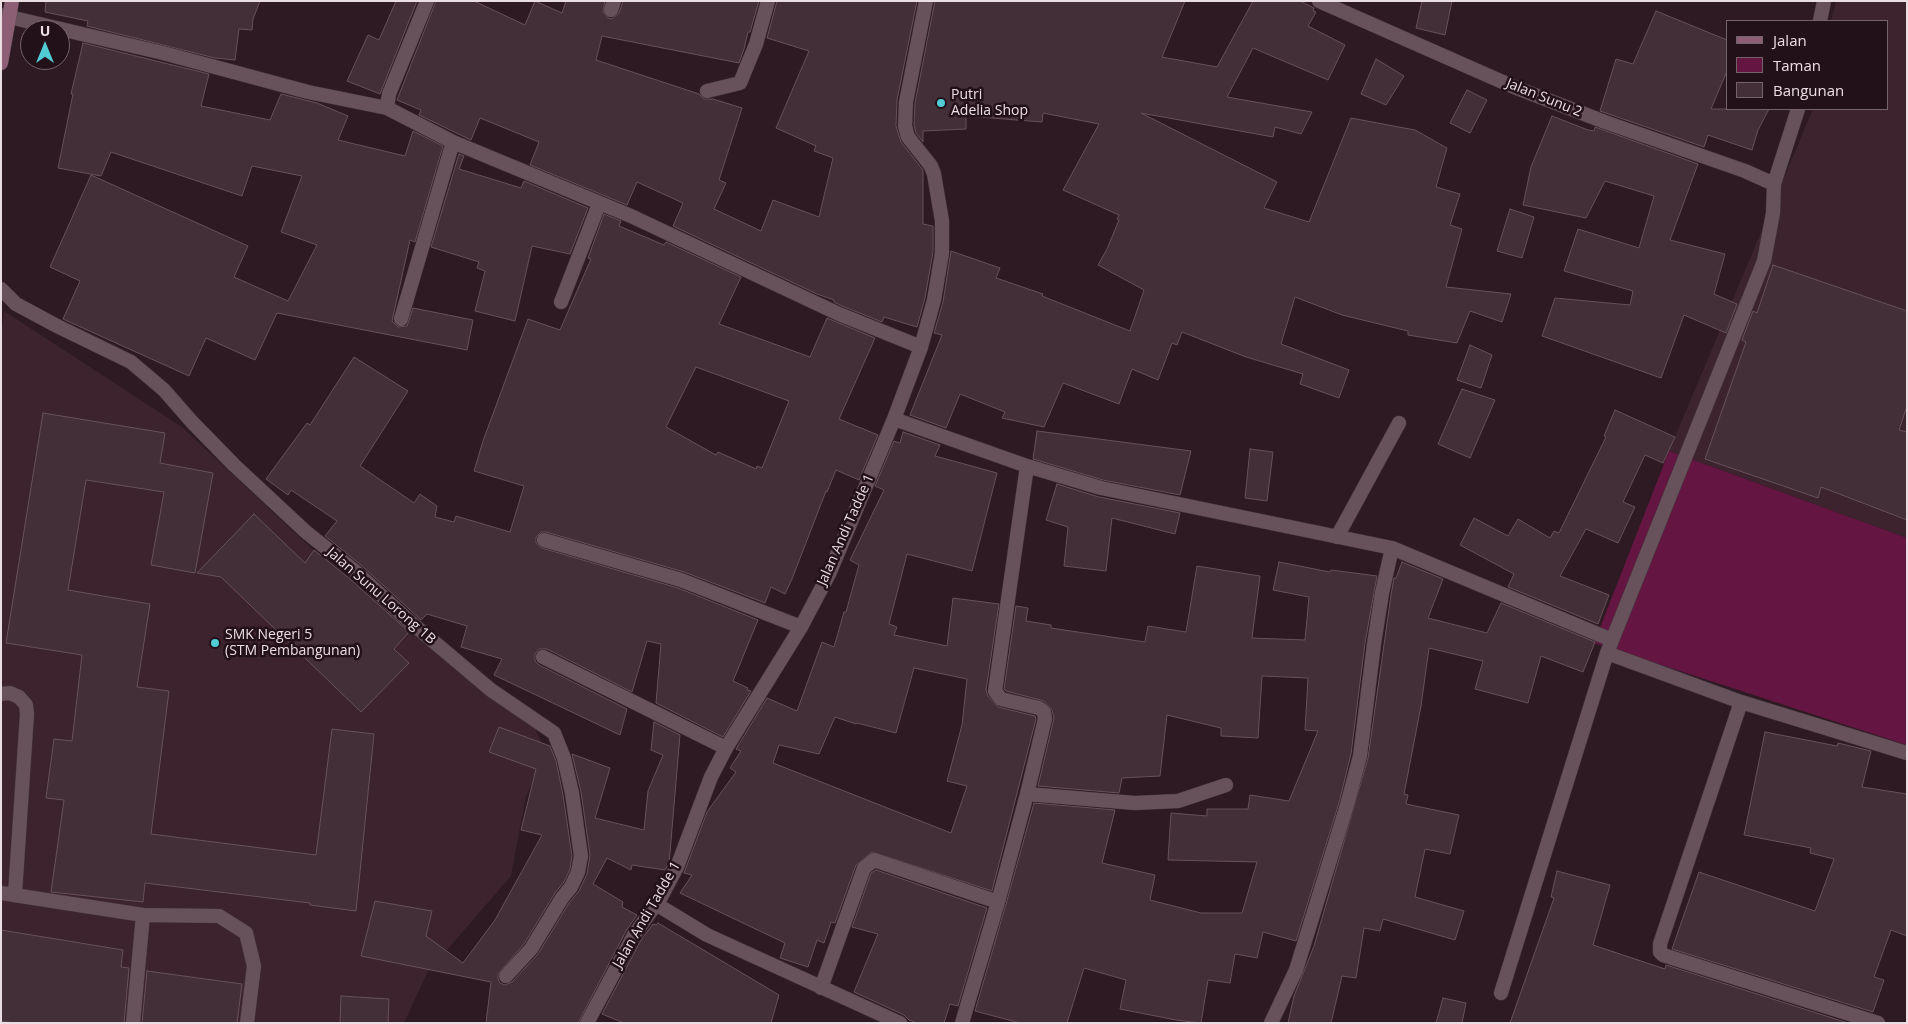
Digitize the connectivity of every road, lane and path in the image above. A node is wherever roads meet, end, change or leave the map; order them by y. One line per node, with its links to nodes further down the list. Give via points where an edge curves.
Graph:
1 (12, 1): 7 (main road)
2 (428, 1): 11 (street, via 389,94)
3 (768, 1): 10 (street, via 756,44 740,83)
4 (926, 1): 19 (street, Jalan Andi Tadde 1, via 906,102 905,126 908,137 934,174 942,221 942,253)
5 (1319, 1): 14 (street, Jalan Sunu 2, via 1514,87)
6 (1824, 1): 8 (street)
7 (5, 15): 9 (main road); 11 (street, via 308,92)
8 (1820, 20)
9 (1, 63)
10 (707, 90)
11 (387, 108): 13 (street)
12 (1798, 110): 14 (street)
13 (453, 142): 15 (street); 18 (street)
14 (1774, 184): 27 (street, via 1773,213 1764,261)
15 (599, 204): 17 (street); 19 (street, via 839,314)
16 (1, 289): 40 (street, Jalan Sunu Lorong 1B, via 16,304 131,362 164,390 192,422 306,532 492,690 554,733 572,793 581,856 578,872 572,887 531,949)
17 (561, 302)
18 (401, 319)
19 (921, 347): 20 (street, Jalan Andi Tadde 1)
20 (894, 420): 22 (street); 26 (street, Jalan Andi Tadde 1, via 829,574)
21 (1399, 423): 23 (street)
22 (1027, 466): 23 (street, via 1102,488); 35 (street, via 995,691 1001,700 1039,708 1044,712)
23 (1337, 537): 25 (street)
24 (544, 540): 26 (street, via 681,580)
25 (1392, 548): 27 (street); 48 (street, via 1375,636 1360,756 1296,970)
26 (801, 626): 32 (street, Jalan Andi Tadde 1)
27 (1612, 640): 28 (street)
28 (1607, 654): 31 (street); 42 (street)
29 (544, 657): 32 (street)
30 (1, 694): 36 (street, via 19,697 26,705 27,714)
31 (1742, 702): 33 (street); 49 (street, via 1660,952 1663,956)
32 (726, 748): 38 (street, Jalan Andi Tadde 1, via 711,777 677,867)
33 (1907, 752)
34 (1226, 785): 35 (street, via 1178,801 1135,803)
35 (1027, 794): 37 (street)
36 (8, 893): 39 (street)
37 (998, 902): 41 (street, via 874,860 864,868); 47 (street)
38 (656, 904): 41 (street, via 707,935); 45 (street, Jalan Andi Tadde 1, via 634,935)
39 (143, 915): 43 (street); 44 (street, via 219,916 246,933 254,966)
40 (506, 976)
41 (821, 988): 46 (street)
42 (1502, 993)
43 (133, 1023)
44 (247, 1023)
45 (587, 1023)
46 (900, 1023)
47 (962, 1023)
48 (1271, 1023)
49 (1878, 1023)

